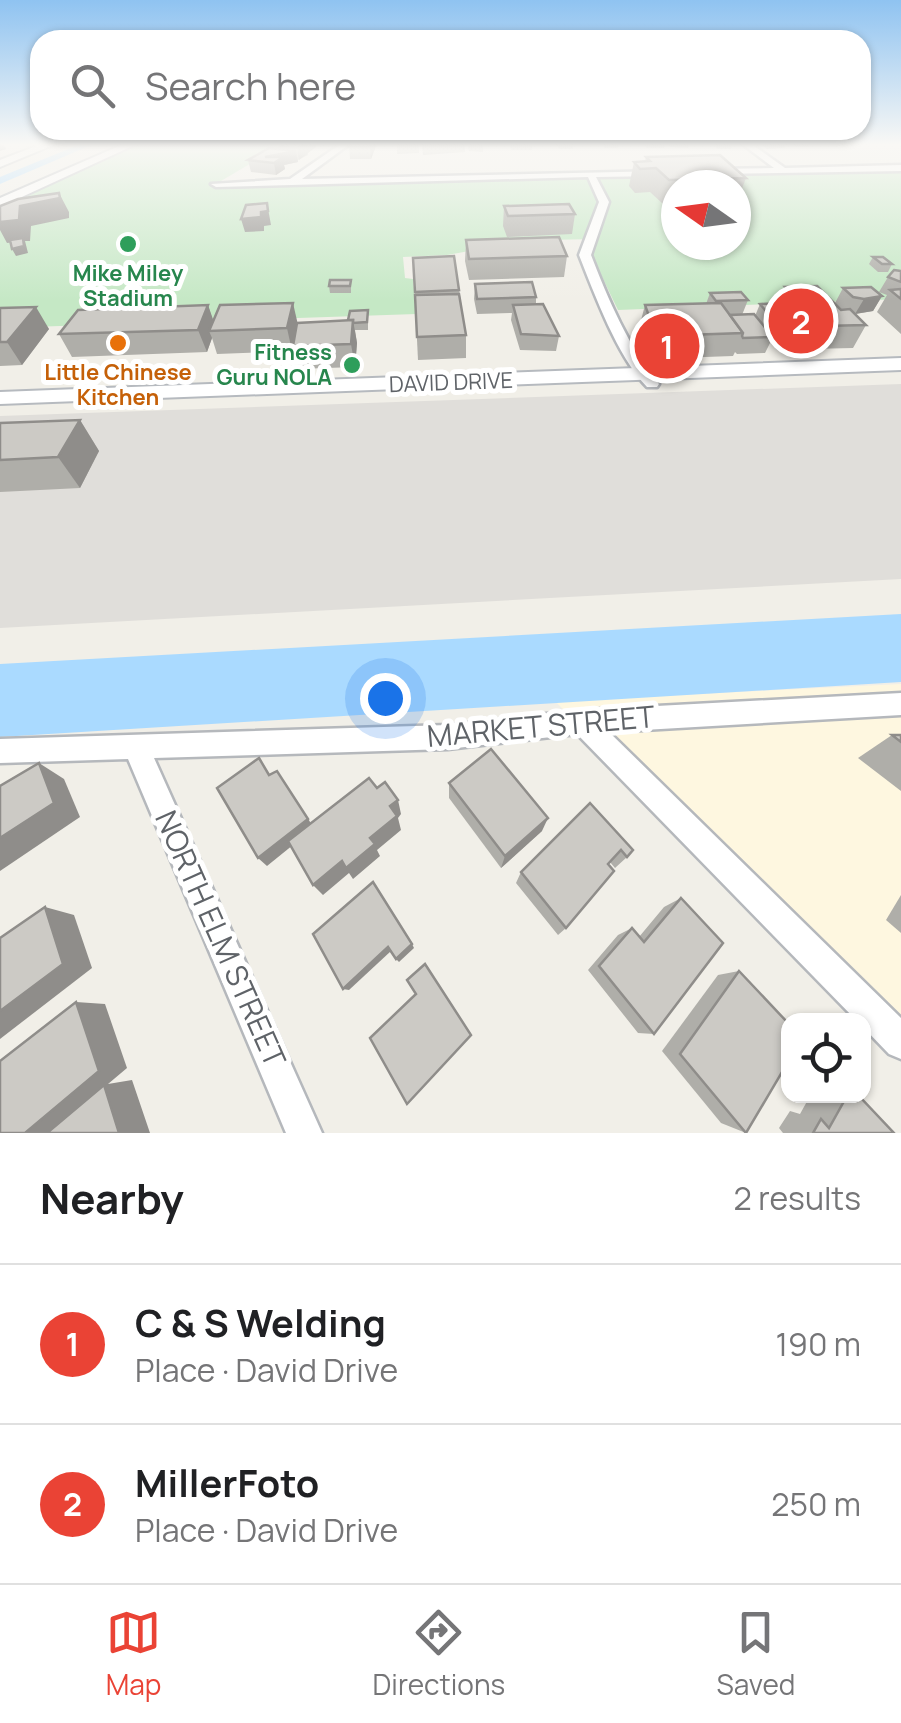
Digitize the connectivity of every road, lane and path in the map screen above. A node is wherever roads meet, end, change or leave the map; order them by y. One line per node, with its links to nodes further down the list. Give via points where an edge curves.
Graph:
1 (601, 196): 4 (street, via 585,255)
2 (901, 364): 4 (main road, DAVID DRIVE)
3 (901, 376): 4 (main road, DAVID DRIVE)
4 (648, 380): 5 (main road, DAVID DRIVE); 6 (main road, DAVID DRIVE)
5 (0, 398)
6 (0, 408)
7 (901, 704): 8 (street, MARKET STREET)
8 (582, 722): 9 (street, MARKET STREET, via 448,737); 11 (street)
9 (135, 745): 10 (street, MARKET STREET); 12 (street, NORTH ELM STREET)
10 (0, 751)
11 (901, 1042)
12 (304, 1133)

